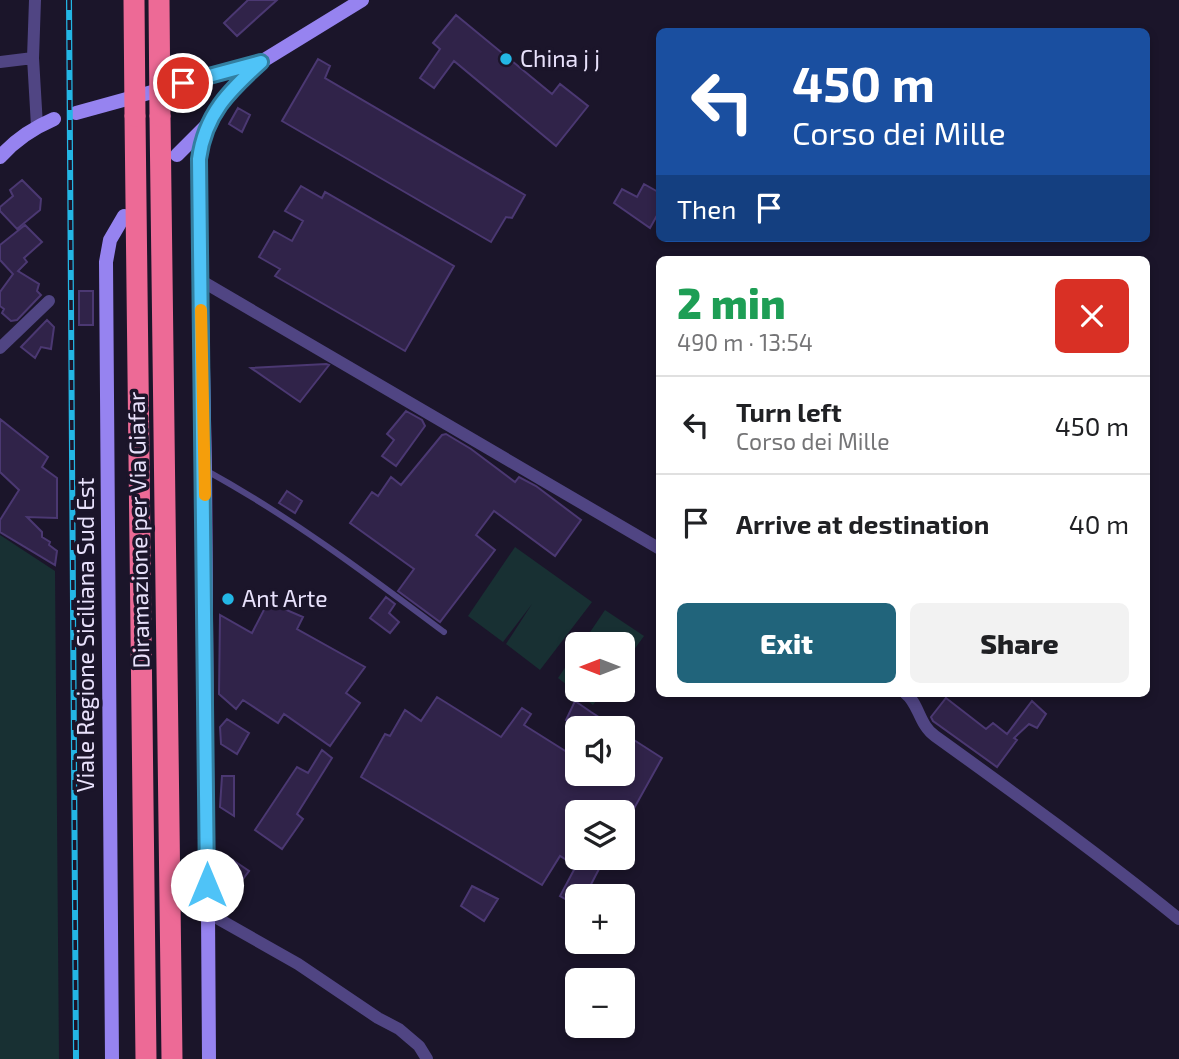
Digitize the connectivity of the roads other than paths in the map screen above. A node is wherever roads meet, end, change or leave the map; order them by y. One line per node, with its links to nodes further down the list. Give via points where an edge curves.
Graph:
1 (35, 0): 5 (street)
2 (134, 0): 25 (highway, Diramazione per Via Giafar, bridge)
3 (159, 0): 26 (highway, Diramazione per Via Giafar, bridge)
4 (362, 0): 7 (street)
5 (33, 58): 6 (street); 10 (street)
6 (0, 62)
7 (261, 62): 8 (street); 11 (street, via 233,88)
8 (76, 113)
9 (54, 119): 10 (street)
10 (37, 126): 13 (street)
11 (206, 126): 12 (street); 15 (street, via 199,159)
12 (177, 155)
13 (0, 157)
14 (124, 216): 24 (street, Viale Regione Siciliana Sud Est, via 110,240 106,262)
15 (200, 280): 18 (street); 19 (street)
16 (49, 301): 17 (street)
17 (0, 348)
18 (205, 471): 20 (lane, via 354,565); 22 (street)
19 (656, 547)
20 (444, 632)
21 (910, 697): 23 (street, via 932,735 984,769)
22 (208, 913): 27 (street); 28 (street, via 399,1029)
23 (1179, 919)
24 (112, 1059)
25 (146, 1059)
26 (172, 1059)
27 (209, 1059)
28 (427, 1059)

